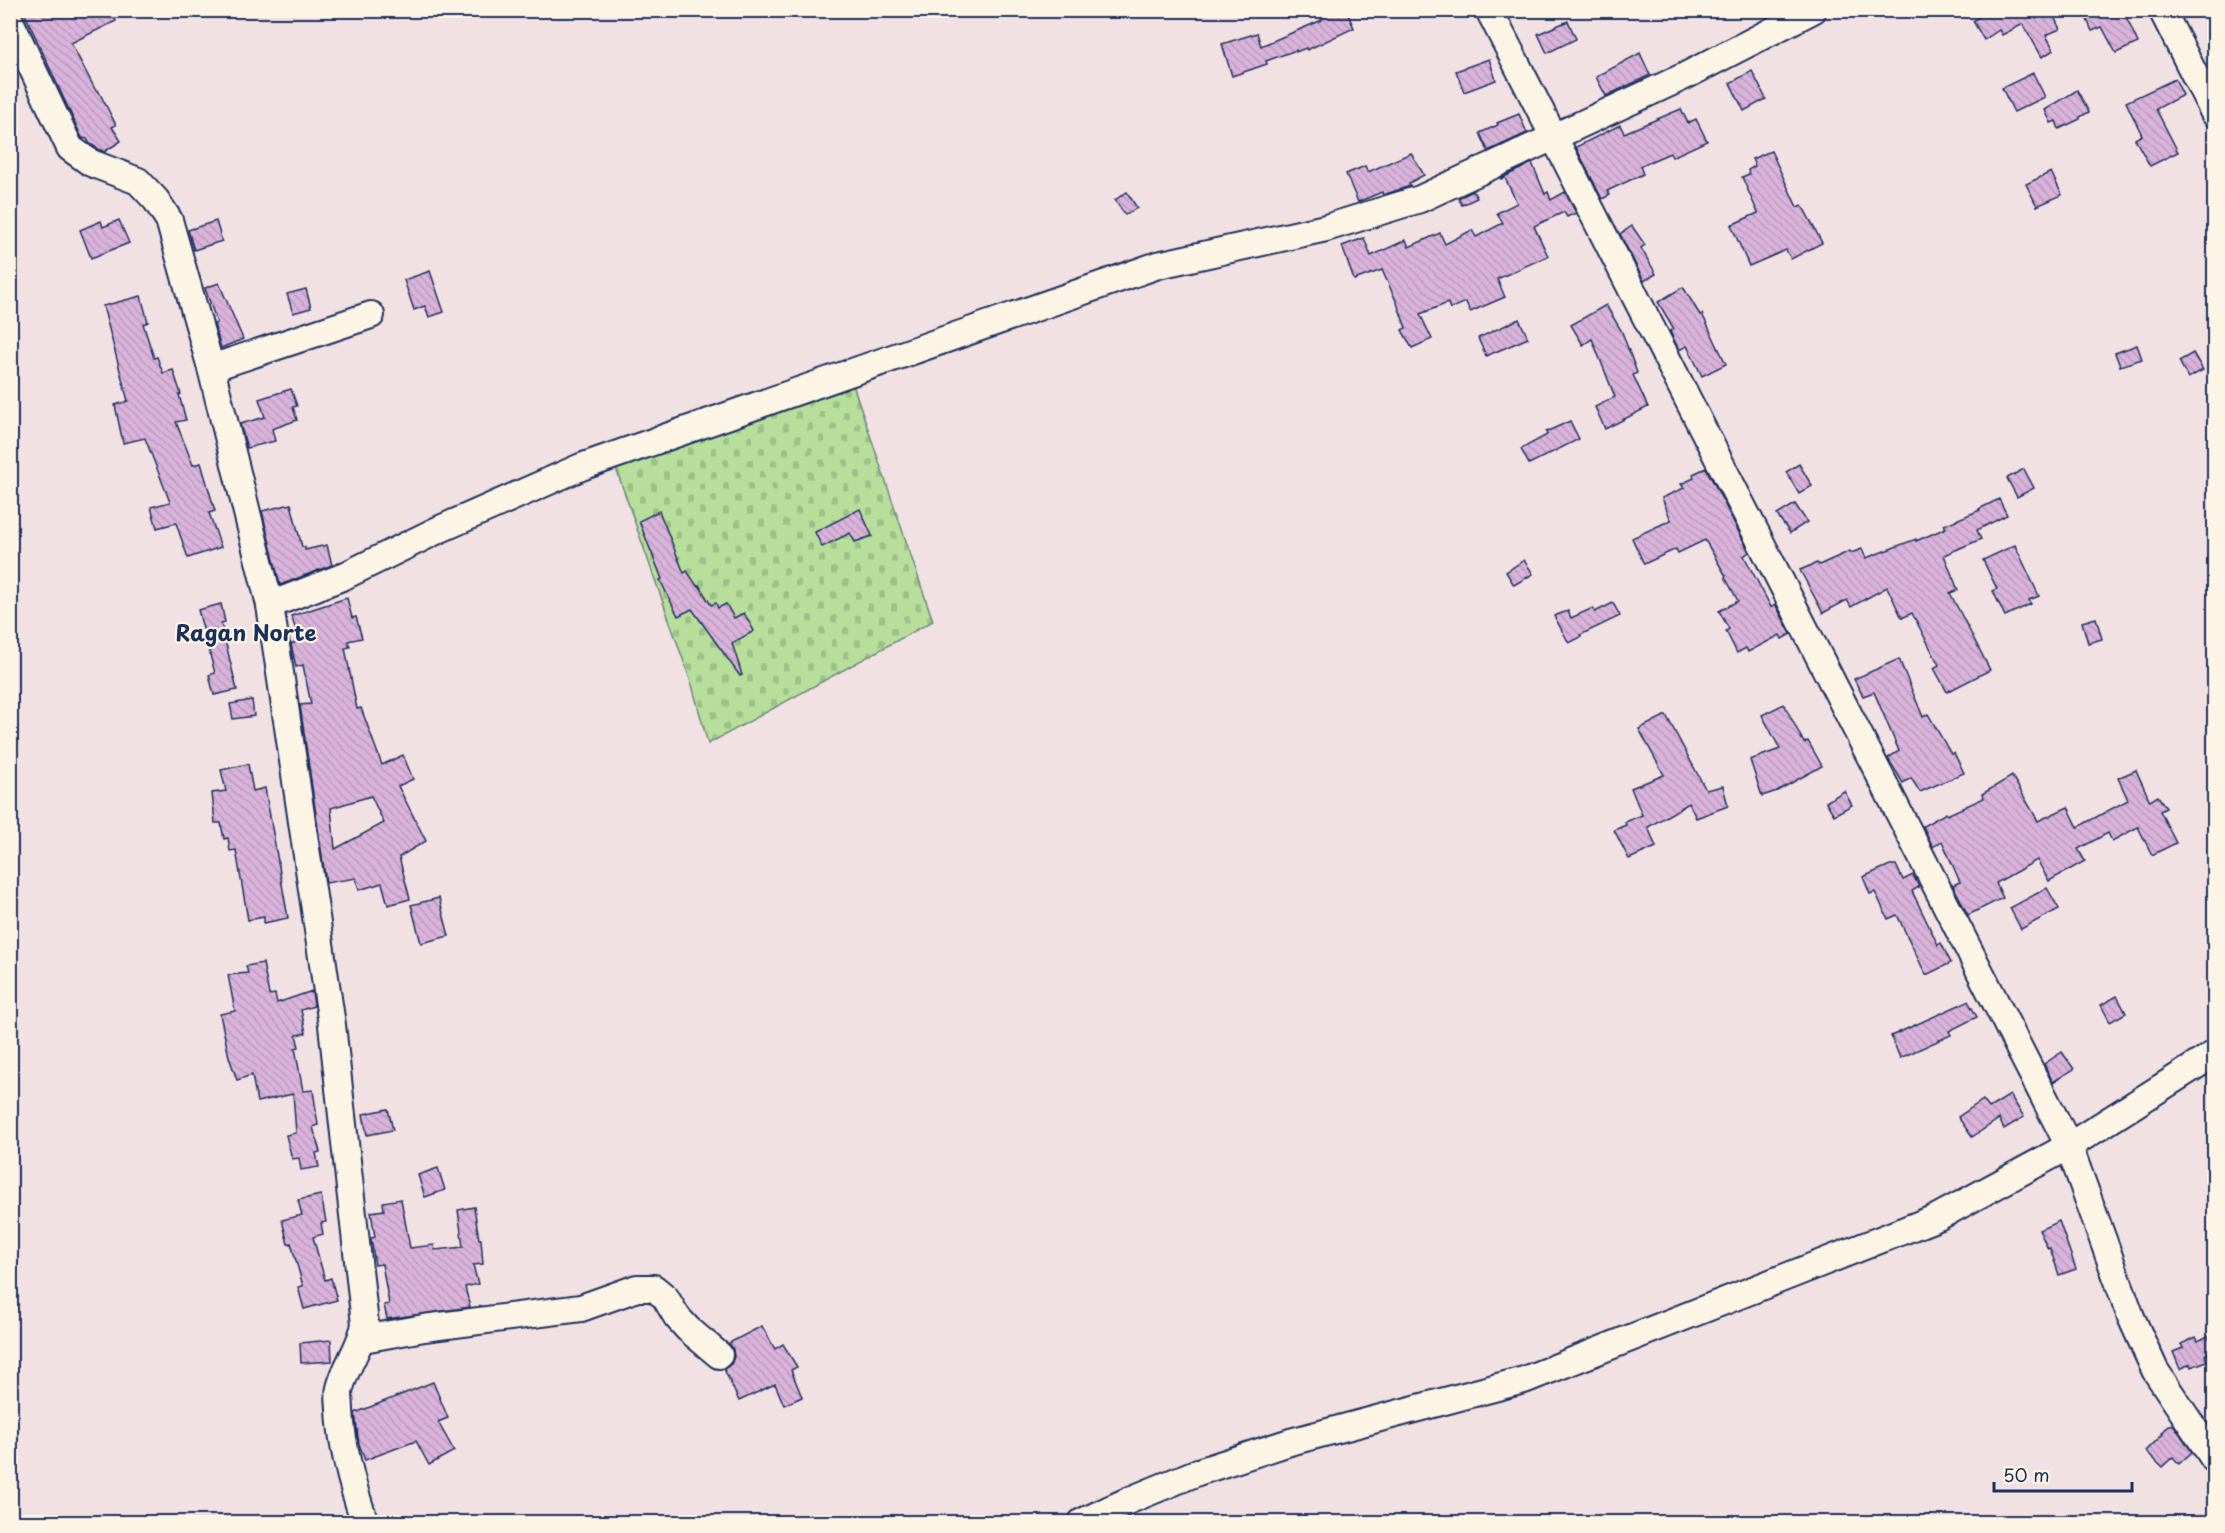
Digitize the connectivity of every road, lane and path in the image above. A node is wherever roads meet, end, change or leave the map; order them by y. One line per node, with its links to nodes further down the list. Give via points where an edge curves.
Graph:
1 (1489, 10): 6 (street)
2 (1813, 10): 6 (street, via 1685,76)
3 (2162, 10): 5 (street)
4 (10, 21): 8 (street, via 70,148 91,163 138,181 169,220)
5 (2214, 113)
6 (1553, 136): 9 (street, via 1420,199 1326,228 1158,265 581,467 342,577); 11 (street)
7 (371, 315): 8 (street)
8 (212, 368): 9 (street)
9 (270, 605): 12 (street, via 332,1025 365,1324)
10 (2214, 1054): 11 (street)
11 (2068, 1146): 14 (street, via 2131,1317 2155,1370); 16 (street, via 1938,1217 1524,1380 1290,1442 1197,1472)
12 (363, 1339): 13 (street, via 581,1308 638,1288 654,1288 665,1296 688,1329); 15 (street, via 339,1389 348,1470)
13 (719, 1355)
14 (2214, 1459)
15 (365, 1522)
16 (1082, 1522)

